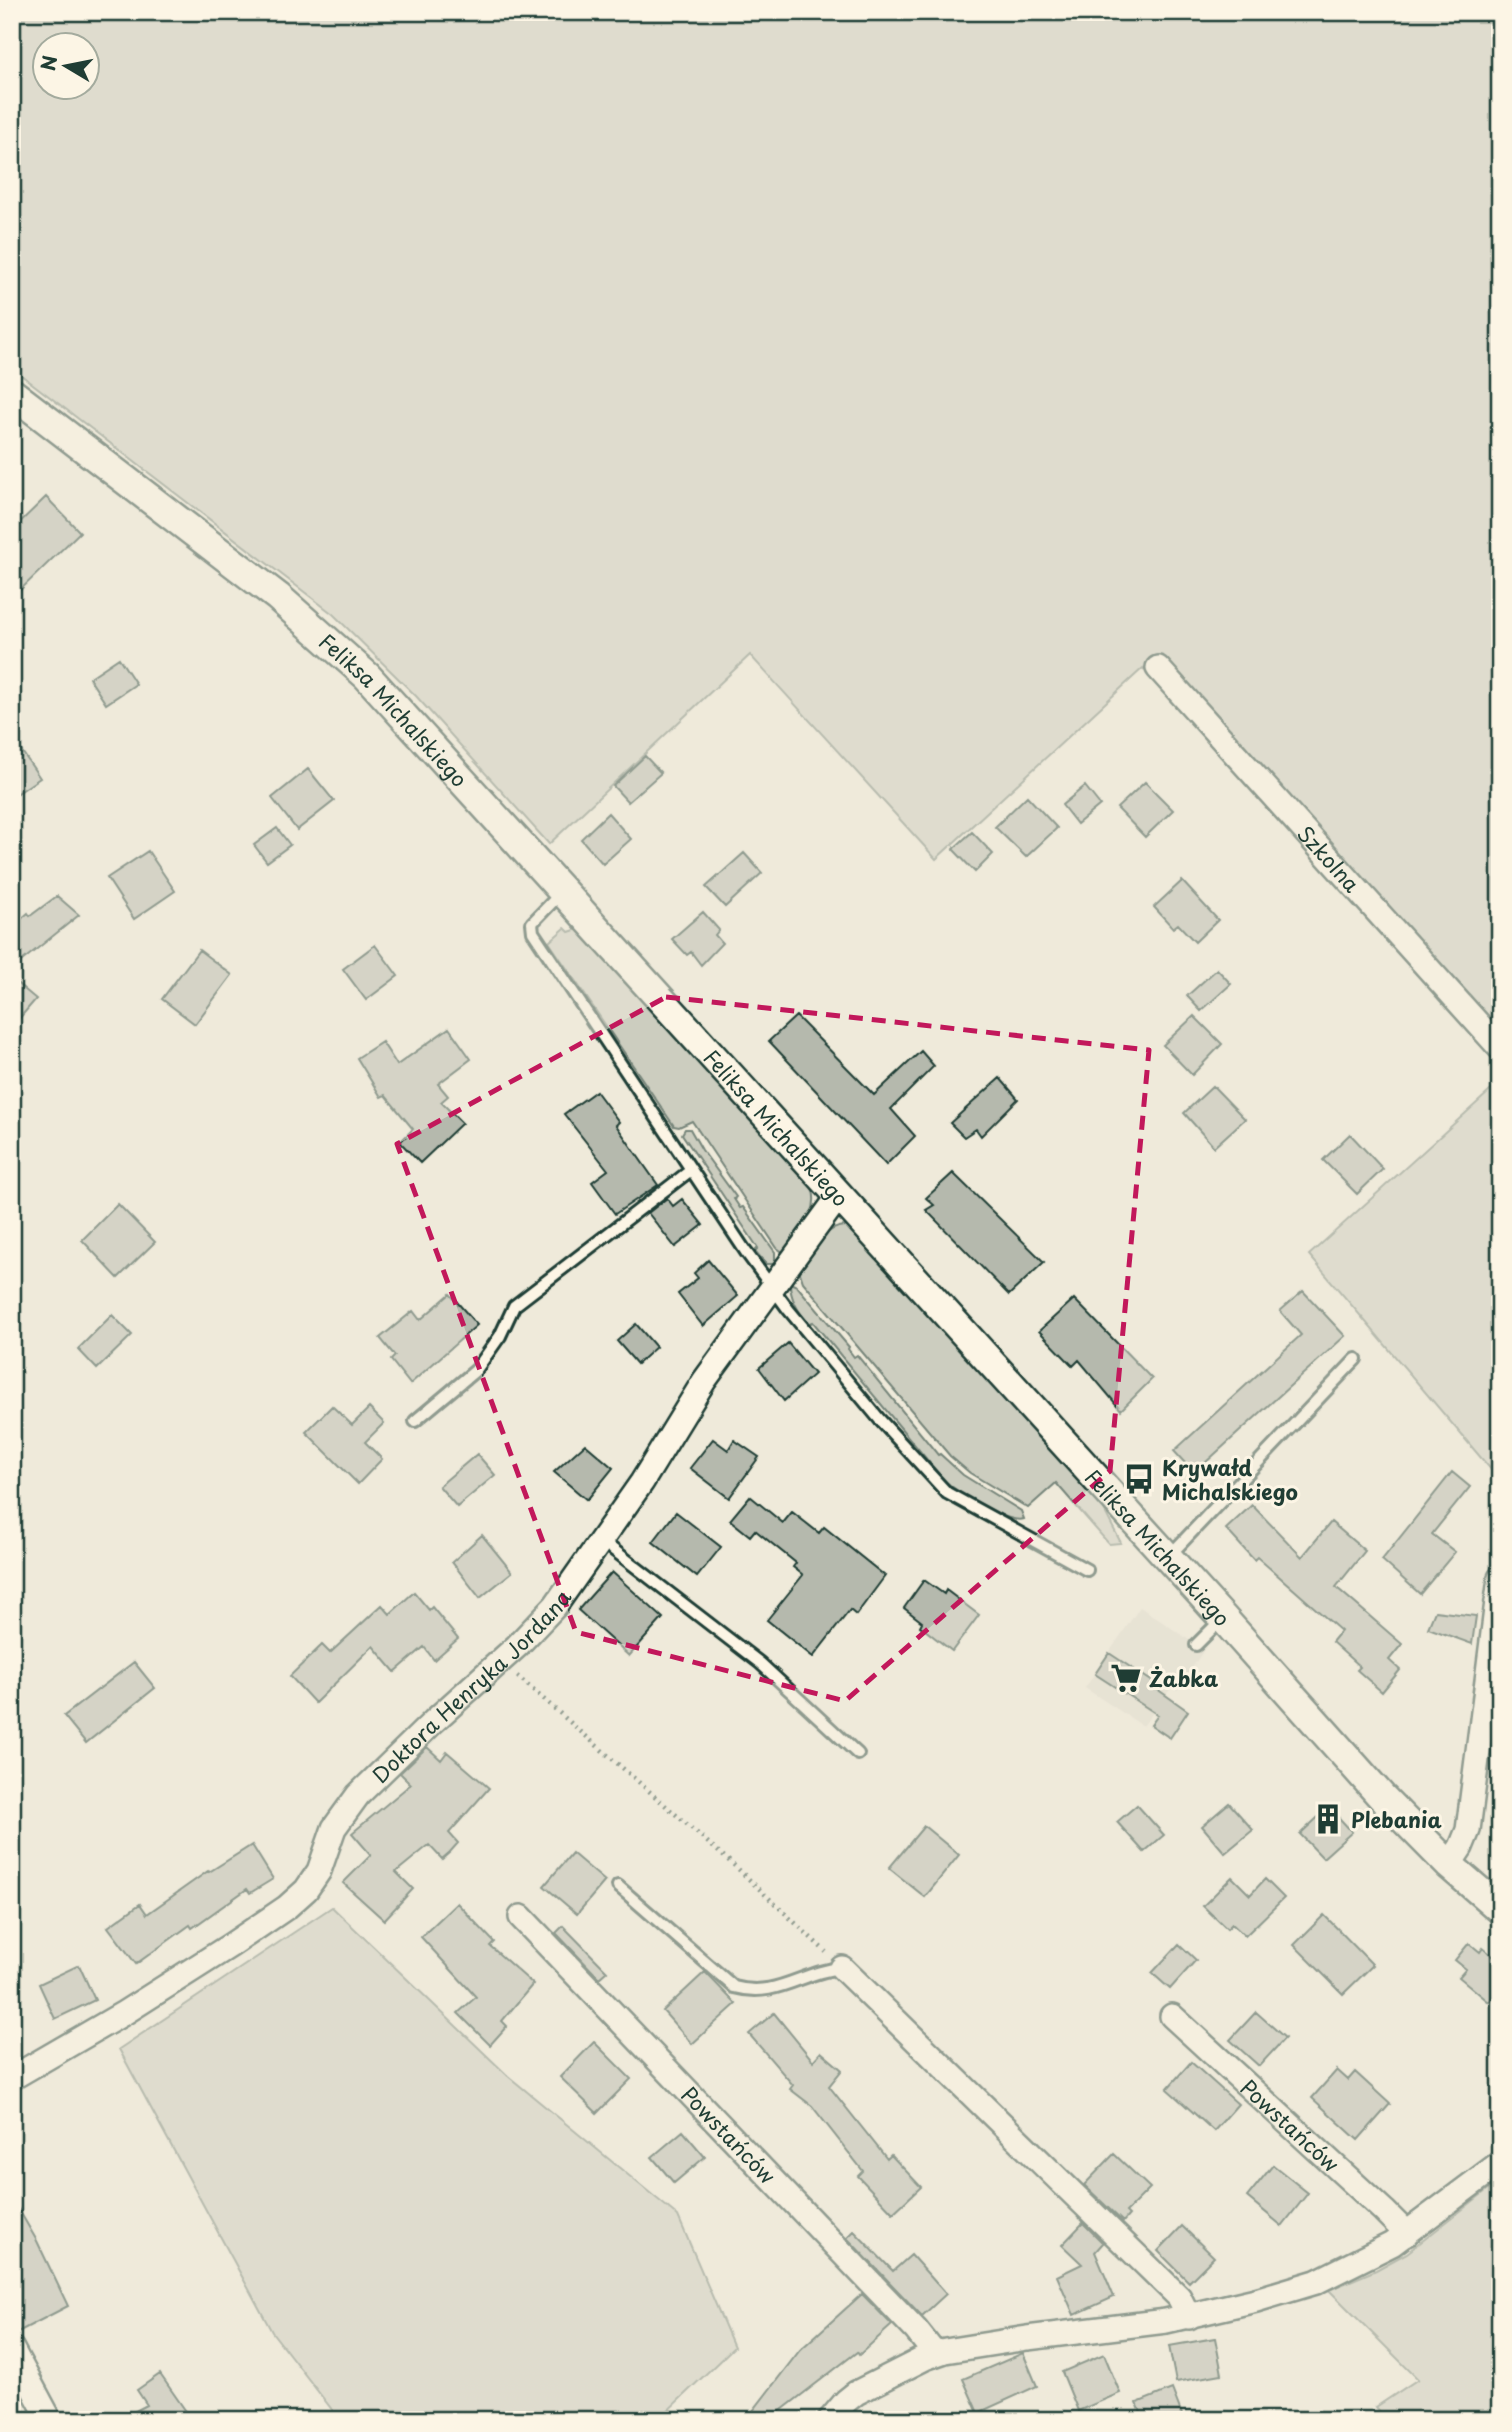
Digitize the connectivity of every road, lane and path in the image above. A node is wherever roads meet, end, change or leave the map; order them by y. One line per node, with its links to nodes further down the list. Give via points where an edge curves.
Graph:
1 (12, 393): 3 (street, Feliksa Michalskiego, via 334,645)
2 (1158, 668): 4 (street, Szkolna)
3 (562, 891): 5 (lane, via 532,923 533,932); 6 (street, Feliksa Michalskiego)
4 (1500, 1048)
5 (691, 1170): 7 (lane); 9 (lane, via 514,1307 476,1370)
6 (839, 1196): 7 (street, Doktora Henryka Jordana); 11 (street, Feliksa Michalskiego)
7 (774, 1289): 10 (street, Doktora Henryka Jordana, via 704,1381); 12 (lane, via 941,1487)
8 (1356, 1359): 11 (lane)
9 (415, 1421)
10 (602, 1541): 16 (street, Doktora Henryka Jordana, via 555,1606); 17 (lane, via 760,1664)
11 (1168, 1558): 14 (street, Feliksa Michalskiego)
12 (1087, 1570)
13 (1500, 1578): 18 (street, via 1468,1829)
14 (1223, 1618): 15 (lane); 18 (street, Feliksa Michalskiego)
15 (1196, 1645)
16 (500, 1662): 22 (path, via 736,1867); 24 (street, Doktora Henryka Jordana, via 353,1801 329,1838 314,1880 297,1899 232,1945)
17 (858, 1754)
18 (1449, 1865): 20 (street, Feliksa Michalskiego)
19 (618, 1886): 22 (lane, via 734,1987 776,1988 824,1969)
20 (1500, 1909)
21 (521, 1917): 29 (street, Powstańców)
22 (842, 1968): 27 (street, via 1179,2297)
23 (1172, 2016): 26 (street, Powstańców)
24 (12, 2078)
25 (1500, 2163): 26 (street)
26 (1407, 2234): 27 (street, via 1316,2282)
27 (1189, 2316): 29 (street)
28 (12, 2349): 30 (street)
29 (935, 2354): 31 (street, via 856,2393)
30 (50, 2420)
31 (830, 2420)

